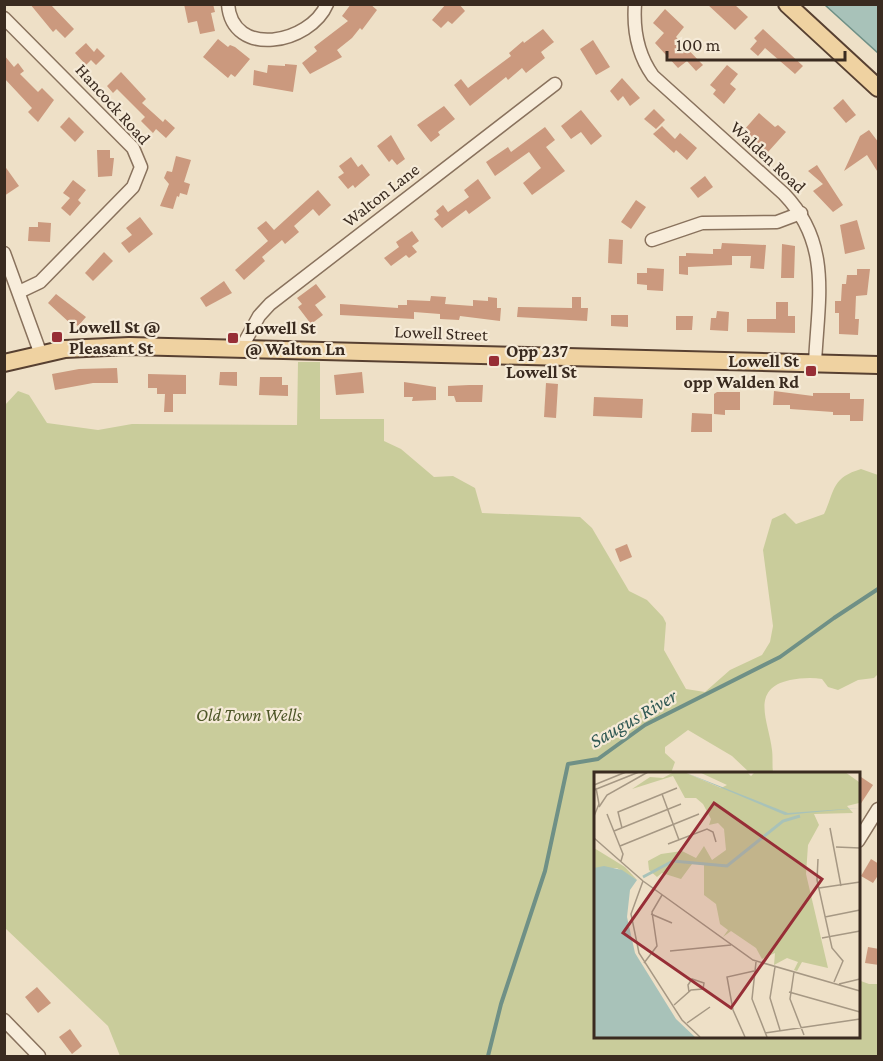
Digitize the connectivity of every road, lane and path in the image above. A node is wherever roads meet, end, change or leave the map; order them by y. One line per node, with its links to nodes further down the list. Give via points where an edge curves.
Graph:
1 (228, 4): 2 (street, via 231,19 240,31 253,38 274,40 308,28)
2 (327, 4)
3 (635, 4): 8 (street, Walden Road, via 636,40 653,76)
4 (787, 4): 7 (main road)
5 (4, 18): 11 (street, Hancock Road, via 133,148 141,167 133,187 40,282)
6 (555, 84): 12 (street, Walton Lane, via 270,304)
7 (879, 88)
8 (801, 213): 9 (street, via 777,222 702,223); 15 (street, Walden Road, via 819,261)
9 (652, 240)
10 (4, 254): 11 (street)
11 (19, 292): 13 (street)
12 (242, 347): 13 (main road, Lowell Street, via 129,346); 15 (main road, Lowell Street)
13 (40, 352): 14 (main road, Lowell Street)
14 (4, 363)
15 (815, 363): 16 (main road, Lowell Street)
16 (879, 365)
17 (879, 809): 18 (street)
18 (859, 839)
19 (4, 1020): 20 (street)
20 (39, 1056)

